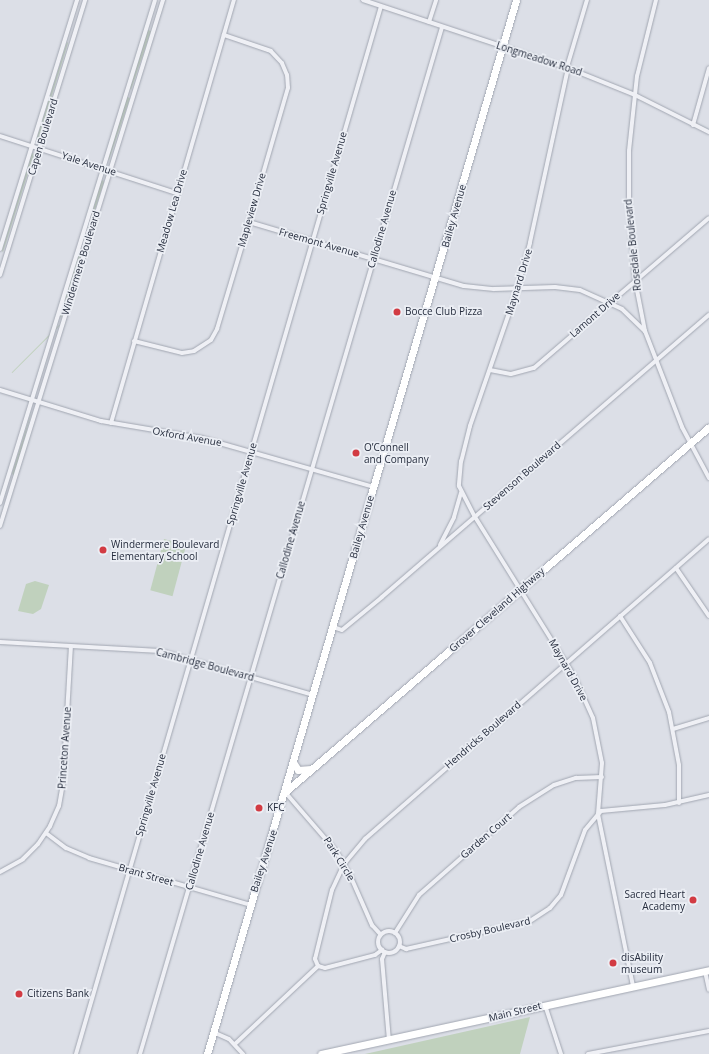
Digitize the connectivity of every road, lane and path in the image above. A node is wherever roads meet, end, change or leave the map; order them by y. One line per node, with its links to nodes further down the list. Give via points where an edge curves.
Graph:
1 (77, 0): 22 (street, Capen Boulevard)
2 (85, 0): 23 (street, Capen Boulevard)
3 (154, 0): 24 (street, Windermere Boulevard)
4 (163, 0): 25 (street, Windermere Boulevard)
5 (234, 0): 14 (street, Meadow Lea Drive)
6 (363, 0): 11 (street, Longmeadow Road)
7 (436, 0): 12 (street)
8 (516, 0): 15 (main road, Bailey Avenue)
9 (587, 0): 16 (street, Maynard Drive)
10 (656, 0): 18 (street, Rosedale Boulevard)
11 (381, 6): 12 (street, Longmeadow Road); 29 (street, Springville Avenue)
12 (429, 22): 13 (street, Longmeadow Road)
13 (442, 27): 15 (street, Longmeadow Road); 31 (street, Callodine Avenue)
14 (224, 36): 26 (street, Meadow Lea Drive); 28 (street, Mapleview Drive, via 271,52 282,63 287,75 288,88)
15 (502, 47): 16 (street, Longmeadow Road); 33 (main road, Bailey Avenue)
16 (567, 67): 18 (street, Longmeadow Road); 35 (street, Maynard Drive, via 536,220)
17 (709, 68): 19 (street)
18 (634, 95): 19 (street, Longmeadow Road); 34 (street, Rosedale Boulevard, via 628,178)
19 (693, 125): 20 (street, Longmeadow Road)
20 (709, 132)
21 (0, 136): 22 (street, Yale Avenue)
22 (32, 146): 23 (street, Yale Avenue); 30 (street, Capen Boulevard)
23 (40, 148): 24 (street, Yale Avenue); 32 (street, Capen Boulevard)
24 (102, 169): 25 (street, Yale Avenue); 43 (street, Windermere Boulevard)
25 (110, 171): 26 (street, Yale Avenue); 44 (street, Windermere Boulevard)
26 (177, 193): 39 (street, Meadow Lea Drive)
27 (709, 218): 34 (street, Lamont Drive)
28 (249, 222): 29 (street, Freemont Avenue); 39 (street, Mapleview Drive, via 217,329 211,340 194,351 182,353)
29 (312, 241): 31 (street, Freemont Avenue); 48 (street, Springville Avenue)
30 (0, 249)
31 (373, 258): 33 (street, Freemont Avenue); 49 (street, Callodine Avenue)
32 (0, 275)
33 (435, 278): 35 (street, Freemont Avenue, via 479,288); 51 (main road, Bailey Avenue)
34 (636, 280): 36 (street, Lamont Drive); 38 (street, Rosedale Boulevard)
35 (517, 289): 36 (street, Freemont Avenue, via 568,287 591,293); 41 (street, Maynard Drive)
36 (610, 302): 38 (street, Freemont Avenue, via 622,309); 41 (street, Lamont Drive, via 534,368 511,374)
37 (709, 315): 40 (street, Stevenson Boulevard)
38 (645, 331): 40 (street, Rosedale Boulevard)
39 (134, 341): 45 (street, Meadow Lea Drive)
40 (657, 360): 47 (street, Rosedale Boulevard); 54 (street, Stevenson Boulevard)
41 (490, 370): 52 (street, Maynard Drive, via 466,441 460,473)
42 (0, 390): 43 (street, Oxford Avenue)
43 (32, 400): 44 (street, Oxford Avenue); 53 (street, Windermere Boulevard)
44 (38, 402): 45 (street, Oxford Avenue); 55 (street, Windermere Boulevard)
45 (111, 423): 48 (street, Oxford Avenue, via 191,435)
46 (709, 426): 47 (main road, Grover Cleveland Highway)
47 (690, 443): 50 (street, Rosedale Boulevard); 59 (main road, Grover Cleveland Highway)
48 (251, 451): 49 (street, Oxford Avenue); 65 (street, Springville Avenue)
49 (312, 468): 51 (street, Oxford Avenue); 67 (street, Callodine Avenue)
50 (709, 478)
51 (374, 487): 62 (main road, Bailey Avenue)
52 (460, 493): 54 (street, Maynard Drive); 57 (street, Maynard Drive, via 454,517)
53 (0, 503)
54 (475, 517): 57 (street, Stevenson Boulevard); 59 (street, Maynard Drive)
55 (0, 526)
56 (709, 539): 58 (street, Hendricks Boulevard)
57 (439, 547): 62 (street, Stevenson Boulevard, via 342,630)
58 (676, 568): 60 (street, Hendricks Boulevard); 61 (street)
59 (520, 590): 66 (street, Maynard Drive); 72 (main road, Grover Cleveland Highway)
60 (620, 616): 66 (street, Hendricks Boulevard); 70 (street, via 642,648 657,679)
61 (709, 616)
62 (333, 627): 68 (main road, Bailey Avenue)
63 (0, 642): 64 (street, Cambridge Boulevard)
64 (71, 647): 65 (street, Cambridge Boulevard, via 160,651); 78 (street, Princeton Avenue, via 63,784 59,806)
65 (190, 660): 67 (street, Cambridge Boulevard); 80 (street, Springville Avenue)
66 (566, 663): 73 (street, Maynard Drive, via 593,718 600,748); 79 (street, Hendricks Boulevard, via 376,828)
67 (250, 678): 68 (street, Cambridge Boulevard); 82 (street, Callodine Avenue)
68 (312, 695): 71 (main road, Bailey Avenue)
69 (709, 718): 70 (street)
70 (673, 729): 76 (street, via 678,765)
71 (293, 762): 72 (main road, via 298,770); 74 (main road, Bailey Avenue)
72 (313, 768): 74 (main road, Grover Cleveland Highway)
73 (602, 777): 77 (street, Maynard Drive); 84 (street, Garden Court, via 565,781 524,803 419,895)
74 (285, 792): 79 (street, Park Circle, via 326,838); 83 (main road, Bailey Avenue)
75 (709, 795): 76 (street)
76 (679, 802): 77 (street, via 650,807 608,809)
77 (598, 814): 86 (street, Crosby Boulevard, via 585,830 561,895 538,917 522,924 406,949); 90 (street, Maynard Drive)
78 (46, 833): 80 (street, Brant Street, via 77,854); 81 (street, Princeton Avenue, via 23,859)
79 (344, 864): 85 (street, Park Circle, via 372,925); 88 (street, Hendricks Boulevard, via 326,906 315,959)
80 (129, 870): 82 (street, Brant Street); 97 (street, Springville Avenue)
81 (0, 872)
82 (190, 887): 83 (street, Brant Street); 98 (street, Callodine Avenue)
83 (251, 905): 94 (main road, Bailey Avenue)
84 (395, 933): 85 (street, via 386,932); 86 (street, via 399,938)
85 (381, 935): 87 (street, via 379,944)
86 (399, 946): 87 (street, Crosby Boulevard, via 392,952)
87 (383, 951): 88 (street, Crosby Boulevard, via 325,968); 95 (street)
88 (318, 966): 96 (street)
89 (707, 970): 90 (main road, Main Street); 91 (street)
90 (633, 986): 92 (main road, Main Street)
91 (709, 990)
92 (545, 1004): 95 (main road, Main Street); 102 (street)
93 (709, 1031): 103 (street)
94 (213, 1032): 96 (street); 99 (main road, Bailey Avenue)
95 (389, 1040): 101 (main road, Main Street)
96 (235, 1044): 100 (street)
97 (76, 1054)
98 (140, 1054)
99 (207, 1054)
100 (243, 1054)
101 (321, 1054)
102 (560, 1054)
103 (588, 1054)

